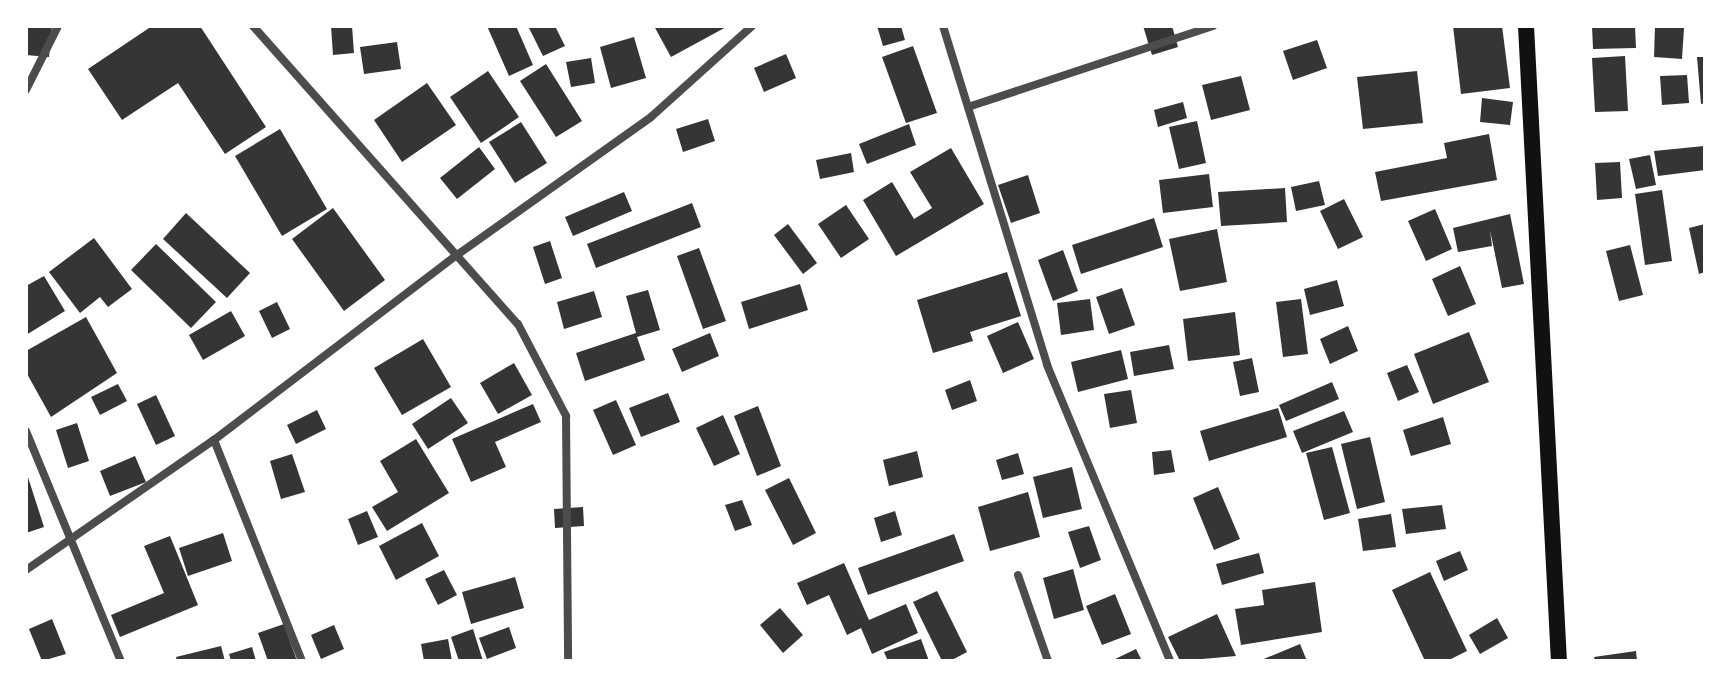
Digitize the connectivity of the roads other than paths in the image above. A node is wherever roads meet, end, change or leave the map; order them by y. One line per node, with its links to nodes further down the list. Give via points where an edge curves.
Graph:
1 (58, 26): 7 (street)
2 (253, 26): 9 (street)
3 (752, 26): 9 (street, via 651,117)
4 (943, 26): 8 (street)
5 (1213, 26): 8 (street)
6 (1526, 26): 20 (main road)
7 (26, 90)
8 (968, 107): 19 (street, via 1047,365)
9 (457, 255): 11 (street); 17 (street, via 518,324 566,416)
10 (26, 431): 12 (street)
11 (214, 440): 12 (street); 16 (street)
12 (72, 537): 13 (street); 15 (street)
13 (26, 570)
14 (1018, 575): 18 (street)
15 (121, 661)
16 (302, 661)
17 (568, 661)
18 (1048, 661)
19 (1170, 661)
20 (1559, 661)

